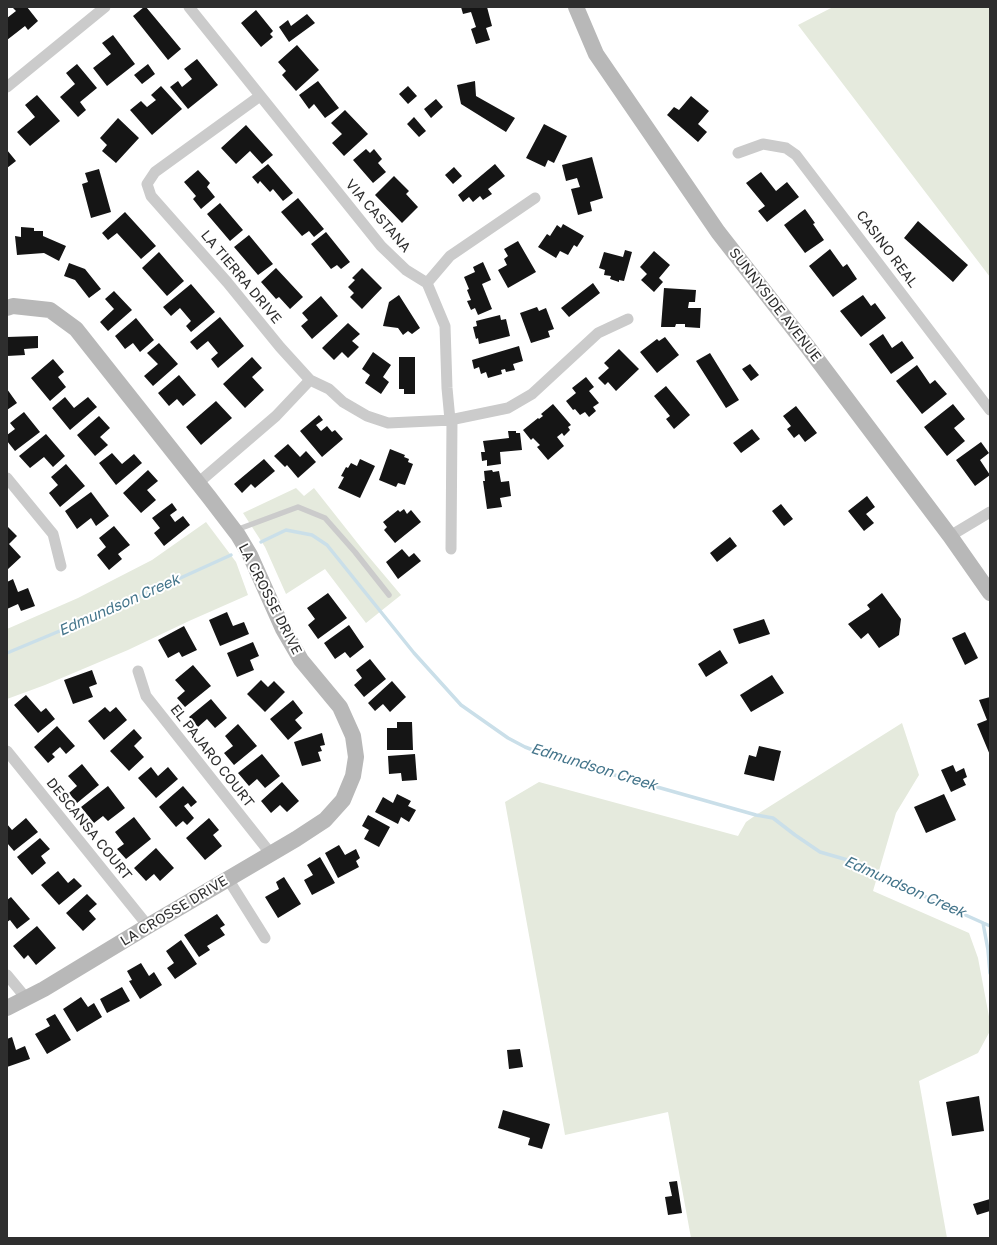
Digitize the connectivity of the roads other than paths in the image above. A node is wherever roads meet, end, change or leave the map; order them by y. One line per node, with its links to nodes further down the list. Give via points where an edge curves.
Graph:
1 (105, 7): 4 (street)
2 (189, 7): 5 (street, VIA CASTANA)
3 (576, 7): 18 (street, SUNNYSIDE AVENUE, via 596,54 718,232)
4 (7, 87)
5 (260, 96): 8 (street, VIA CASTANA, via 381,246 406,270); 11 (street, LA TIERRA DRIVE, via 155,172 147,184 151,196)
6 (738, 153): 12 (street, CASINO REAL, via 763,144 786,148 796,155)
7 (535, 198): 8 (street, via 450,256)
8 (427, 283): 13 (street, via 445,326)
9 (7, 308): 15 (street, LA CROSSE DRIVE, via 13,306 50,310 76,329)
10 (628, 319): 13 (street, LA TIERRA DRIVE, via 598,333 532,394 508,408)
11 (310, 380): 13 (street, LA TIERRA DRIVE, via 329,389 343,402 367,416 388,423); 15 (street, via 276,416)
12 (990, 410)
13 (451, 420): 19 (street)
14 (7, 478): 20 (street, via 53,534)
15 (198, 483): 17 (street, LA CROSSE DRIVE)
16 (990, 512): 18 (street)
17 (234, 531): 22 (lane, via 298,507 325,518); 25 (street, LA CROSSE DRIVE, via 250,554 283,629 301,660 340,707 353,736 356,757 353,776 343,800 325,820)
18 (950, 536): 21 (street, SUNNYSIDE AVENUE)
19 (451, 549)
20 (61, 566)
21 (990, 593)
22 (389, 596)
23 (138, 672): 25 (street, EL PAJARO COURT, via 146,696)
24 (7, 751): 27 (street, DESCANSA COURT)
25 (271, 854): 26 (street, LA CROSSE DRIVE)
26 (228, 879): 27 (street, LA CROSSE DRIVE); 28 (street)
27 (148, 926): 30 (street, LA CROSSE DRIVE)
28 (265, 938)
29 (7, 975): 30 (street)
30 (26, 998): 31 (street, LA CROSSE DRIVE)
31 (7, 1008)

